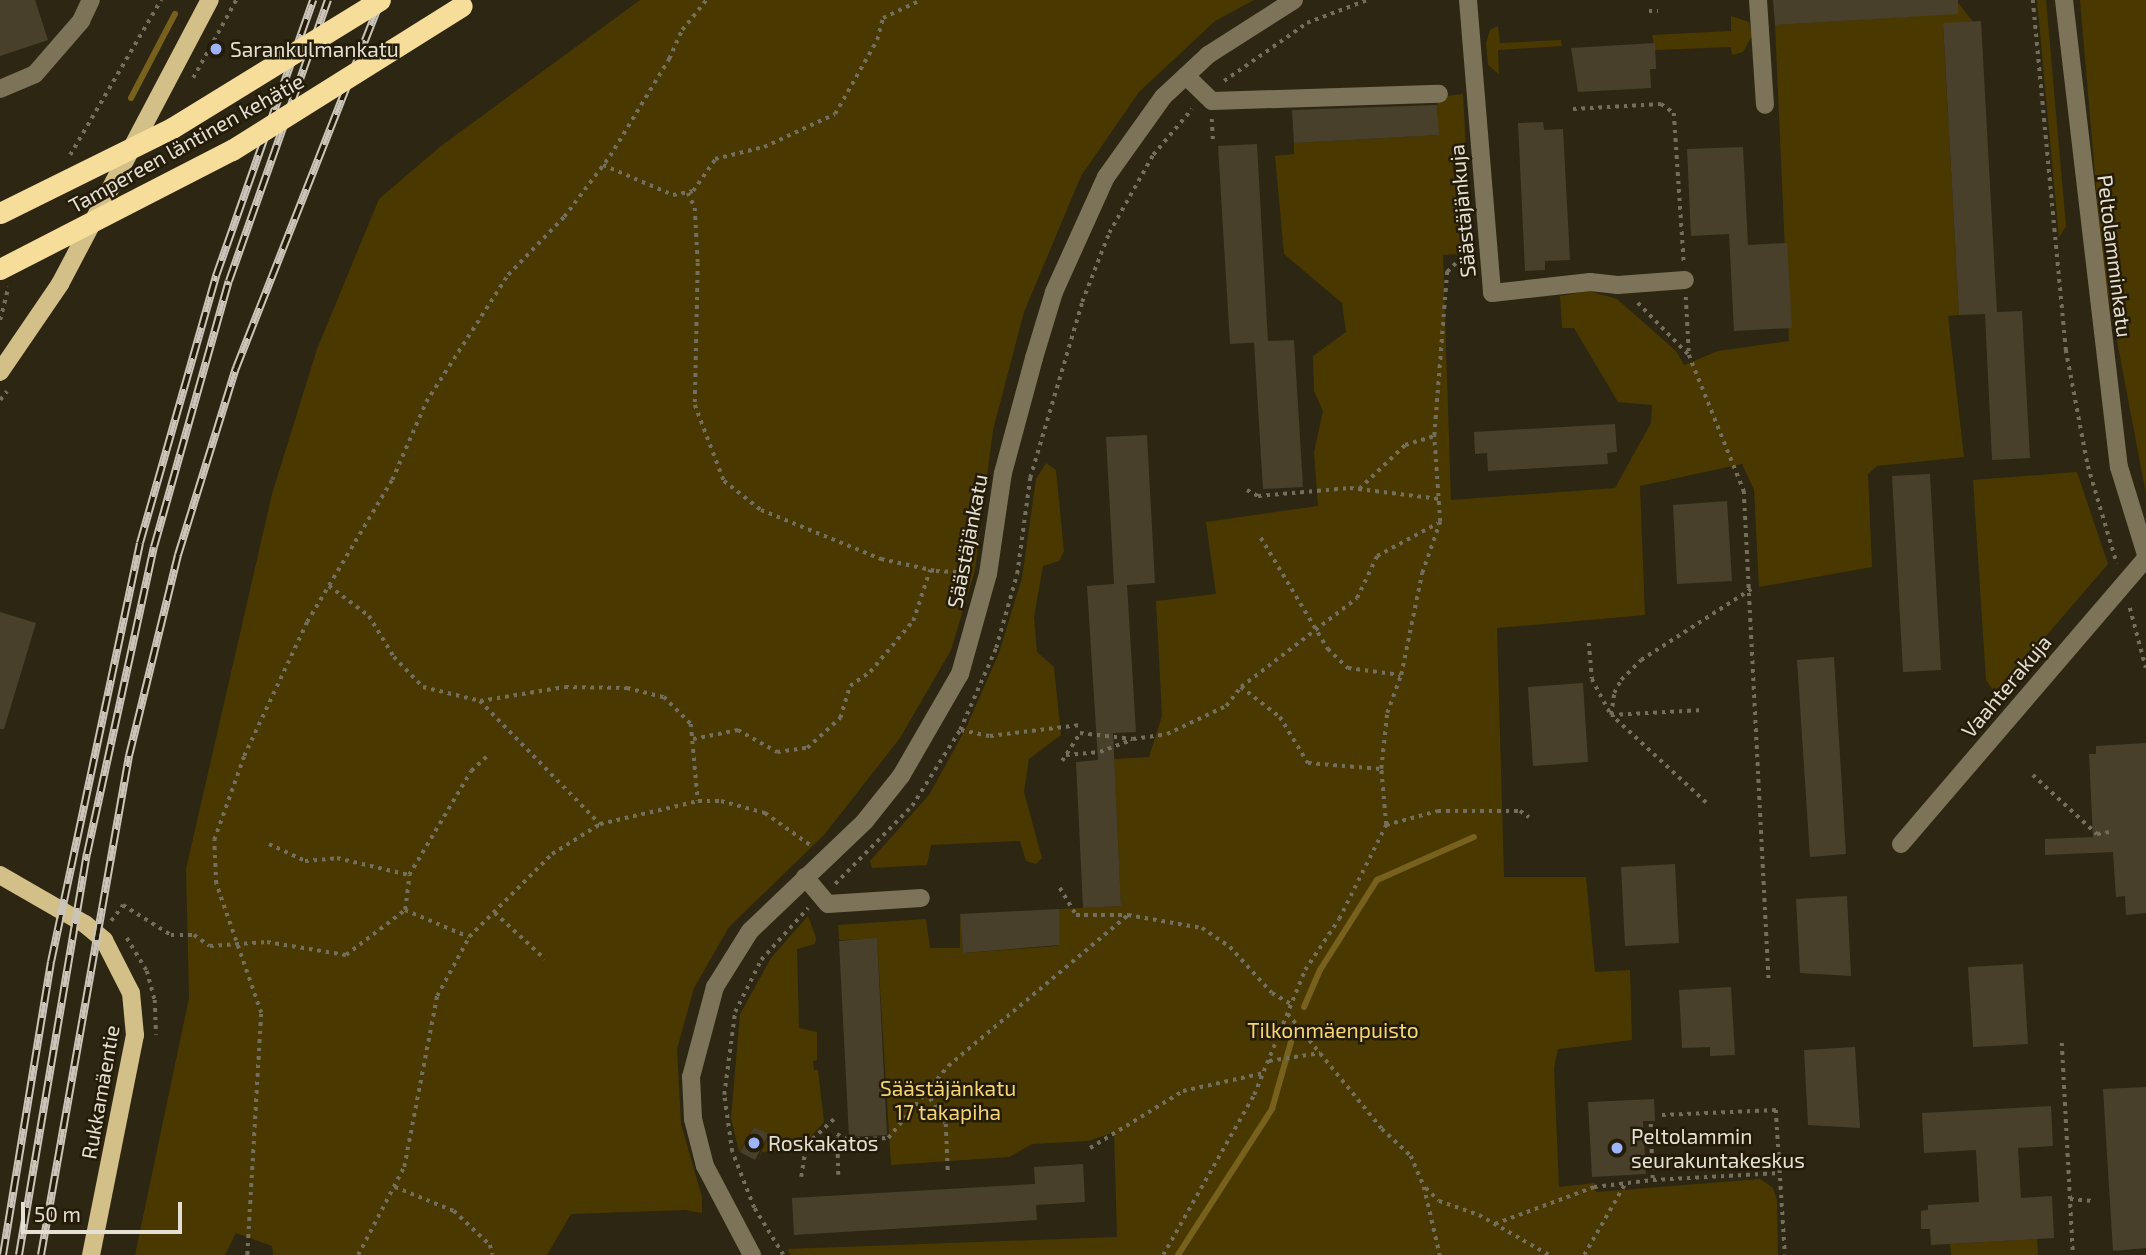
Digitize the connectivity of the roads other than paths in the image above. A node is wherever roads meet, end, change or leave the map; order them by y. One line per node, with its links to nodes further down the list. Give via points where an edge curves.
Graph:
1 (91, 0): 10 (street, via 81,21 35,74)
2 (210, 0): 16 (main road, via 60,284)
3 (380, 0): 13 (highway, Tampereen läntinen kehätie, bridge, via 172,128)
4 (1294, 0): 9 (street, Säästäjänkatu, via 1241,32)
5 (1468, 0): 15 (street, Säästäjänkuja, via 1492,293 1590,282 1618,285)
6 (1758, 0): 12 (street)
7 (2064, 0): 17 (street, Peltolamminkatu, via 2119,467)
8 (462, 6): 14 (highway, Tampereen läntinen kehätie, bridge, via 232,150)
9 (1186, 76): 11 (street, via 1212,108); 20 (street, Säästäjänkatu, via 1146,116 1120,155 1054,292 1003,473 988,574 960,674 901,776 865,821)
10 (0, 89)
11 (1439, 94)
12 (1765, 106)
13 (0, 213)
14 (0, 269)
15 (1685, 280)
16 (0, 372)
17 (2146, 557): 18 (street, Vaahterakuja)
18 (1901, 844)
19 (0, 875): 22 (main road, Rukkamäentie, via 85,923 104,940 131,993 135,1035)
20 (805, 877): 21 (street, via 828,904); 23 (street, Säästäjänkatu, via 751,930 715,987 691,1077 702,1155 731,1222)
21 (921, 898)
22 (91, 1255)
23 (752, 1255)

